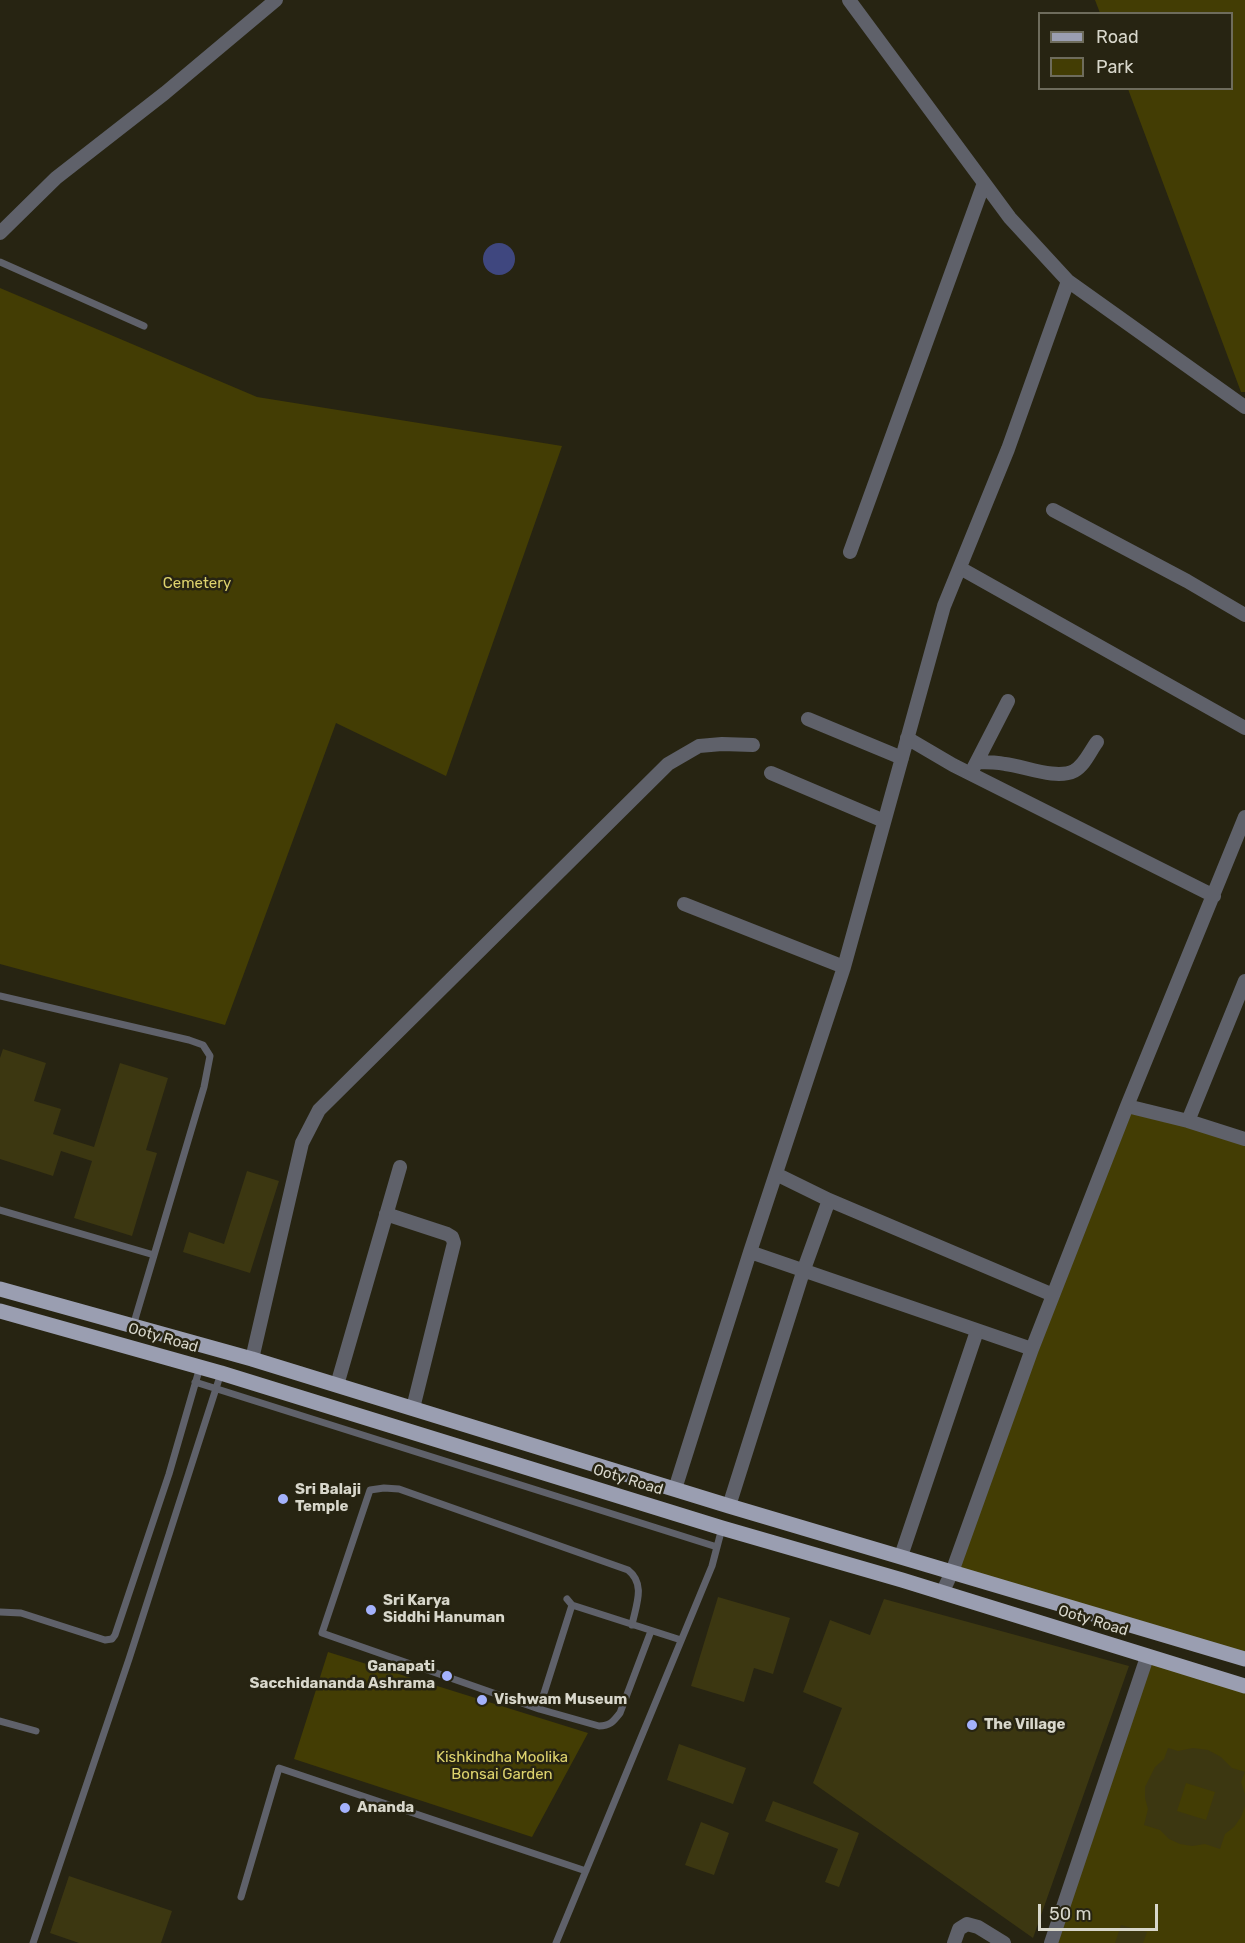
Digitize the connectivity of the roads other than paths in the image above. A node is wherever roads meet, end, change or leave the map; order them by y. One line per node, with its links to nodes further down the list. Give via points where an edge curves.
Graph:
1 (276, 0): 4 (street, via 56,178)
2 (849, 0): 3 (street)
3 (984, 183): 6 (street, via 1010,218); 10 (street)
4 (0, 233)
5 (0, 262): 7 (lane)
6 (1068, 281): 8 (street); 11 (street, via 1008,449)
7 (144, 326)
8 (1245, 407)
9 (1053, 510): 12 (street)
10 (850, 552)
11 (960, 568): 15 (street); 16 (street, via 944,606)
12 (1245, 615)
13 (1008, 700): 20 (street)
14 (808, 719): 19 (street)
15 (1245, 728)
16 (908, 738): 19 (street); 20 (street)
17 (1097, 741): 20 (street, via 1082,764 1065,774 1004,763)
18 (753, 745): 46 (street, via 699,746 668,764 319,1110 302,1143)
19 (902, 758): 23 (street)
20 (974, 768): 24 (street)
21 (771, 773): 23 (street)
22 (1245, 817): 24 (street)
23 (884, 821): 26 (street)
24 (1214, 896): 29 (street)
25 (684, 904): 26 (street)
26 (844, 967): 33 (street)
27 (1245, 981): 30 (street)
28 (0, 996): 38 (lane, via 189,1040 208,1050 210,1064 204,1087)
29 (1127, 1106): 30 (street); 41 (street)
30 (1188, 1121): 31 (street)
31 (1245, 1139)
32 (400, 1167): 36 (street)
33 (776, 1174): 34 (street); 37 (street)
34 (829, 1200): 39 (street); 41 (street)
35 (0, 1210): 38 (lane)
36 (387, 1214): 49 (street); 51 (street, via 447,1234 454,1243)
37 (750, 1251): 39 (street); 52 (street)
38 (154, 1255): 43 (lane)
39 (804, 1269): 44 (street); 53 (street)
40 (0, 1289): 43 (main road, Ooty Road)
41 (1053, 1295): 45 (street)
42 (0, 1311): 48 (main road, Ooty Road)
43 (133, 1326): 46 (main road, Ooty Road)
44 (977, 1331): 45 (street); 56 (street)
45 (1032, 1349): 57 (street)
46 (252, 1359): 49 (main road, Ooty Road)
47 (221, 1373): 48 (main road, Ooty Road); 50 (lane); 54 (main road, Ooty Road)
48 (198, 1374): 50 (lane); 59 (lane, via 116,1635 105,1640 21,1614)
49 (337, 1385): 51 (main road, Ooty Road)
50 (216, 1388): 55 (lane); 71 (lane)
51 (413, 1408): 52 (main road, Ooty Road)
52 (675, 1489): 53 (main road, Ooty Road)
53 (729, 1506): 56 (main road, Ooty Road)
54 (722, 1528): 55 (lane); 58 (main road, Ooty Road)
55 (717, 1547): 62 (lane)
56 (901, 1556): 57 (main road, Ooty Road)
57 (952, 1572): 58 (street); 64 (main road, Ooty Road)
58 (942, 1593): 63 (main road, Ooty Road)
59 (0, 1612)
60 (632, 1624): 61 (lane); 66 (lane, via 569,1602); 66 (lane, via 639,1590 638,1581 628,1570 399,1489 370,1490 322,1633)
61 (651, 1631): 62 (lane); 66 (lane, via 620,1713 612,1723 590,1725)
62 (681, 1640): 69 (lane)
63 (1147, 1657): 65 (main road, Ooty Road); 75 (street)
64 (1245, 1659)
65 (1245, 1686)
66 (539, 1709)
67 (0, 1721): 68 (lane)
68 (36, 1731)
69 (586, 1871): 70 (lane, via 279,1767); 72 (lane)
70 (242, 1897)
71 (33, 1943)
72 (556, 1943)
73 (954, 1943): 74 (street, via 959,1929 967,1924)
74 (1004, 1943)
75 (1051, 1943)

